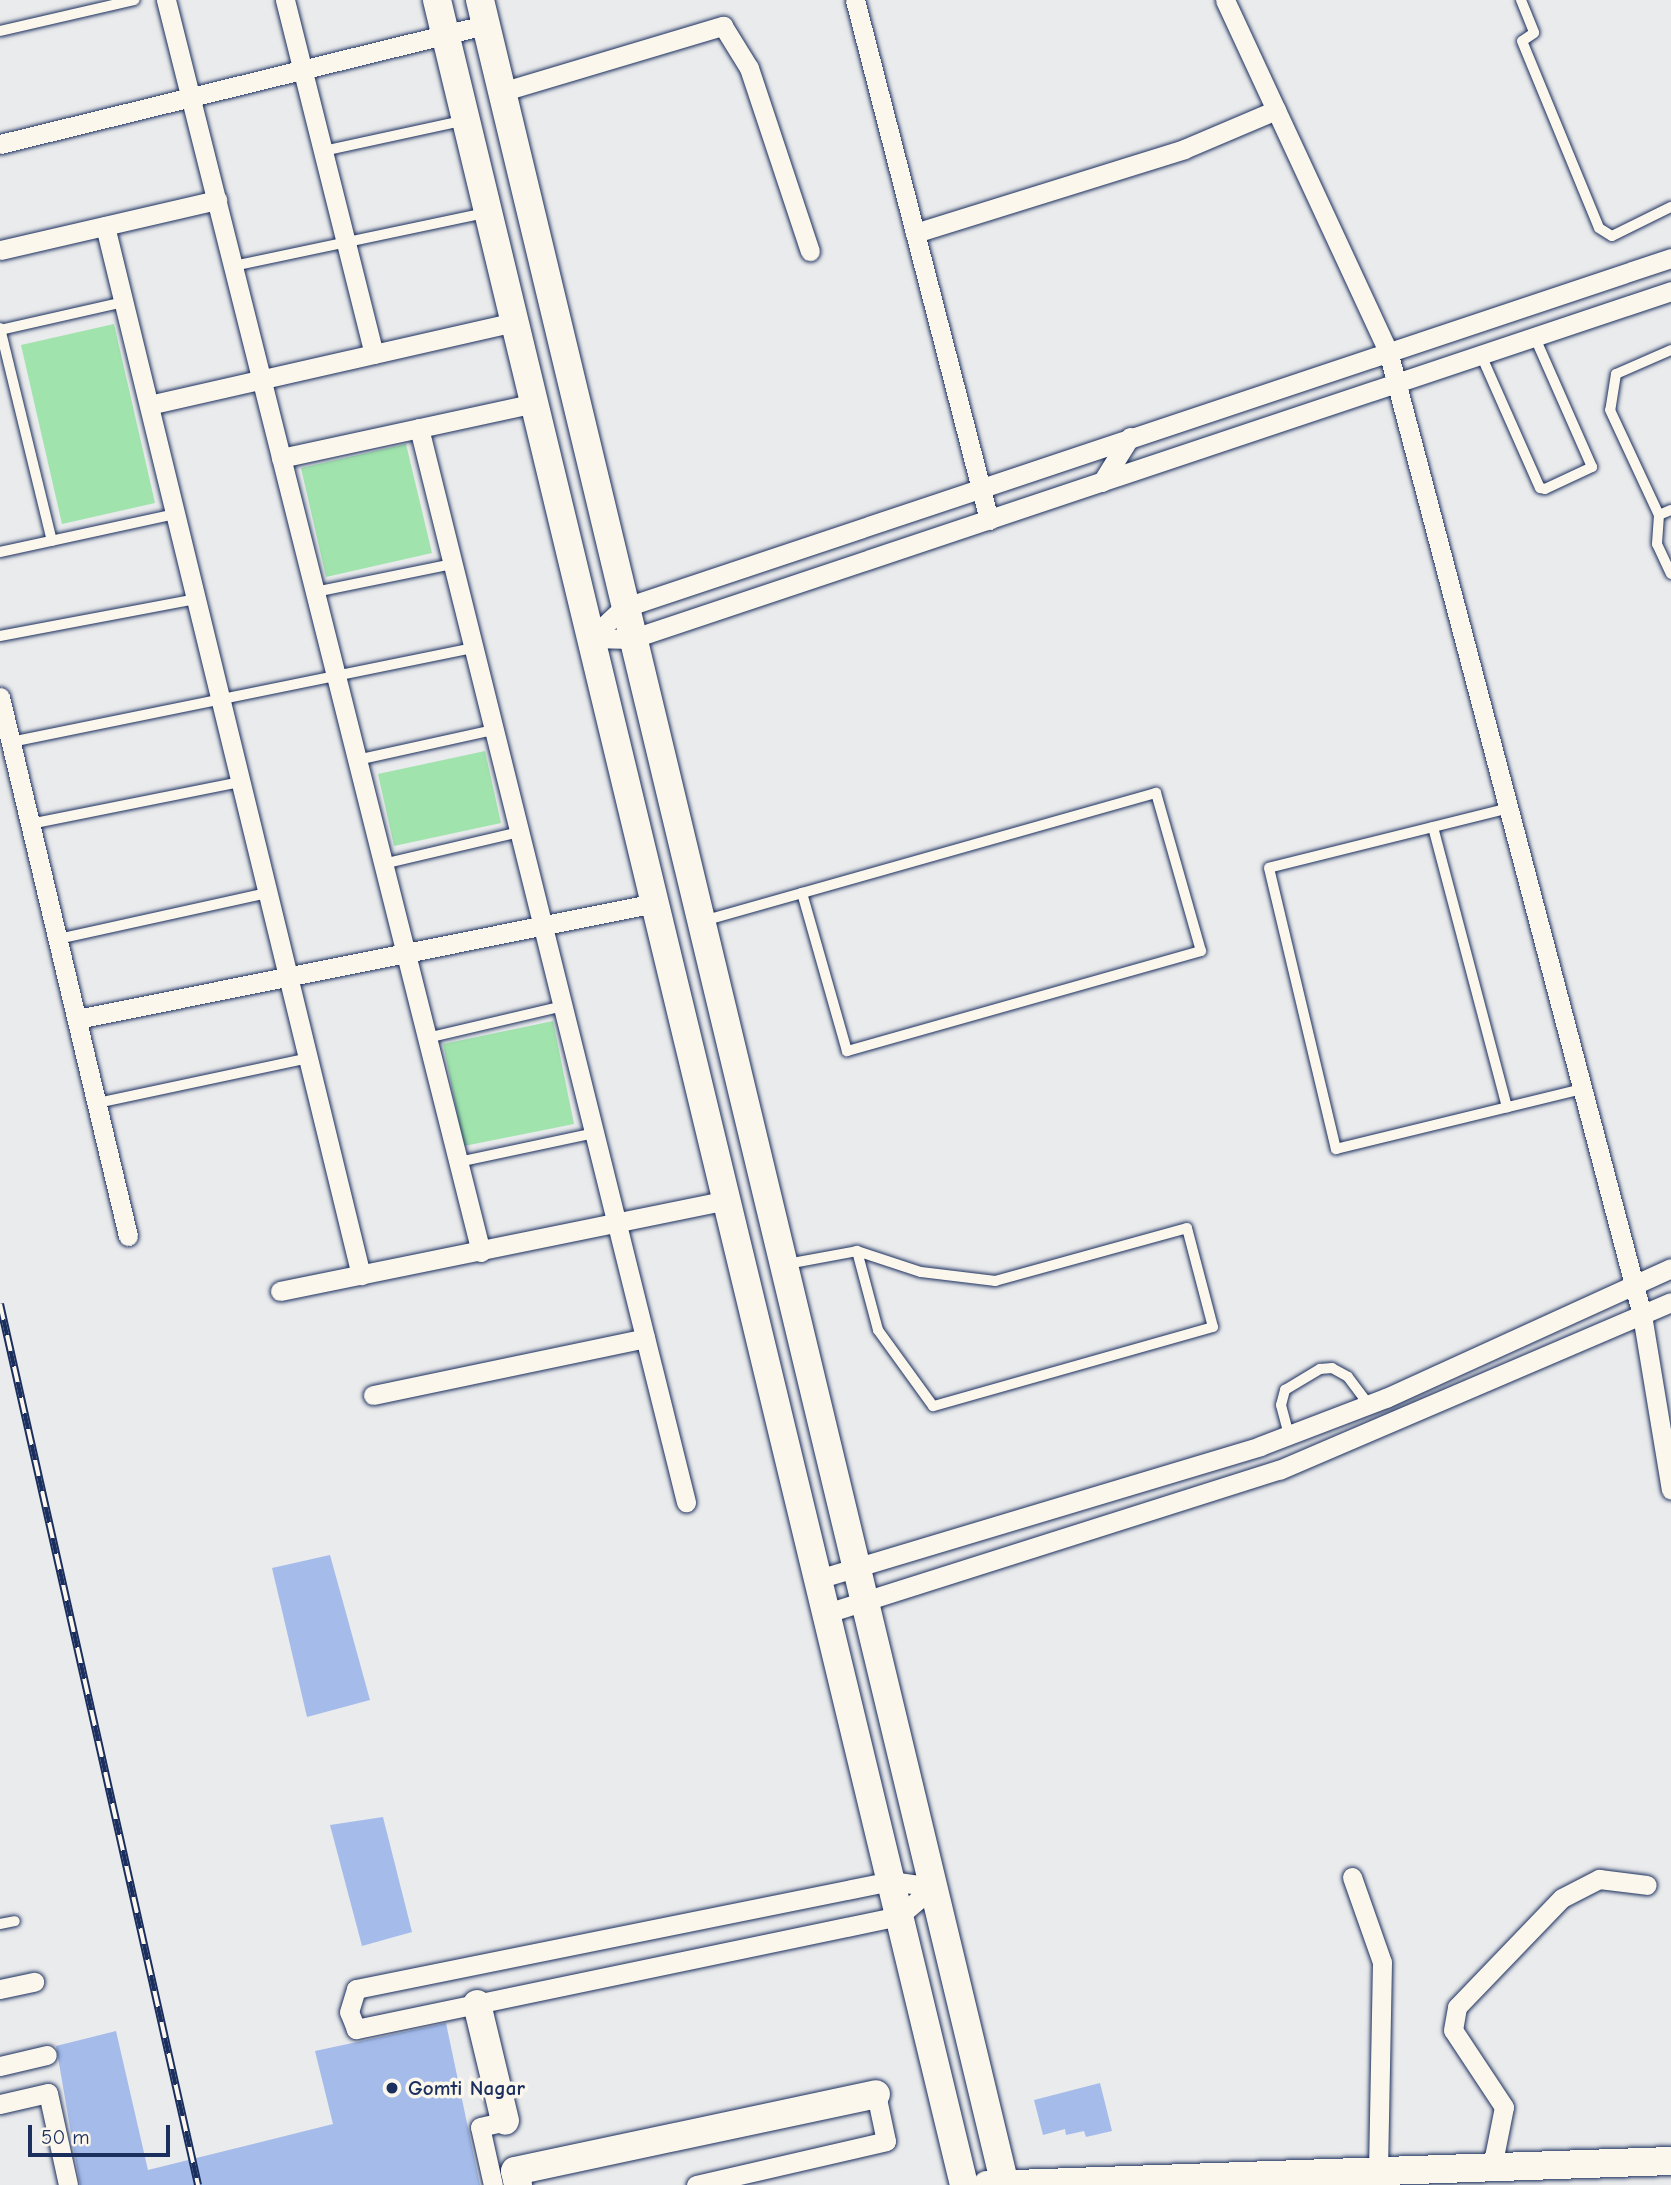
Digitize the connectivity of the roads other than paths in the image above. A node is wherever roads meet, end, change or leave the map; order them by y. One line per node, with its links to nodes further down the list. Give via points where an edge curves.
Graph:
1 (134, 0): 9 (lane)
2 (166, 0): 13 (street)
3 (285, 0): 11 (street)
4 (437, 0): 10 (street)
5 (855, 0): 22 (street)
6 (1225, 0): 14 (street)
7 (1521, 0): 19 (lane, via 1534,33 1522,41 1599,229 1612,236)
8 (483, 13): 10 (street); 12 (street)
9 (0, 31)
10 (446, 35): 11 (street); 15 (street)
11 (303, 69): 13 (street); 17 (street)
12 (501, 92): 25 (street, via 723,26 749,68); 56 (street)
13 (191, 99): 16 (street); 18 (street)
14 (1276, 110): 22 (street, via 1184,149); 34 (street)
15 (466, 120): 17 (lane); 20 (street)
16 (0, 144)
17 (323, 151): 23 (street)
18 (216, 200): 21 (street); 27 (street)
19 (1671, 206)
20 (488, 212): 23 (lane); 30 (street)
21 (105, 226): 24 (street); 29 (street)
22 (915, 233): 45 (street)
23 (347, 245): 27 (lane); 35 (street)
24 (0, 250)
25 (810, 251)
26 (1671, 258): 34 (street)
27 (233, 266): 37 (street)
28 (1671, 291): 32 (street)
29 (124, 302): 31 (lane); 40 (street)
30 (515, 322): 35 (street); 39 (street)
31 (0, 329): 50 (lane)
32 (1535, 338): 36 (street); 36 (lane, via 1592,467 1545,489 1540,488)
33 (1671, 350): 48 (lane, via 1616,374 1610,395 1610,410)
34 (1388, 351): 38 (street); 42 (street)
35 (374, 354): 37 (street)
36 (1481, 355): 38 (street)
37 (261, 379): 40 (street); 43 (street)
38 (1396, 384): 44 (street); 68 (street)
39 (535, 403): 41 (street); 58 (street)
40 (149, 405): 47 (street)
41 (419, 428): 43 (street); 52 (street)
42 (1130, 437): 44 (street); 45 (street)
43 (281, 458): 54 (street)
44 (1102, 482): 49 (street)
45 (980, 488): 49 (street); 56 (street)
46 (1671, 510): 48 (lane)
47 (176, 514): 50 (lane); 55 (street)
48 (1659, 515): 53 (lane, via 1657,544)
49 (989, 520): 59 (street)
50 (52, 541): 51 (lane)
51 (0, 552)
52 (453, 564): 54 (lane); 60 (street)
53 (1671, 574)
54 (315, 592): 61 (street)
55 (196, 599): 57 (lane); 63 (street)
56 (623, 608): 58 (street); 59 (street)
57 (0, 636)
58 (592, 638): 59 (street); 75 (street)
59 (631, 639): 76 (street)
60 (474, 648): 61 (lane); 64 (street)
61 (337, 677): 63 (lane); 66 (street)
62 (0, 697): 65 (street)
63 (221, 700): 65 (lane); 67 (street)
64 (494, 730): 66 (lane); 71 (street)
65 (11, 743): 69 (street)
66 (357, 760): 72 (street)
67 (241, 782): 69 (lane); 73 (street)
68 (1508, 808): 70 (lane); 85 (street)
69 (30, 824): 78 (street)
70 (1433, 827): 87 (lane); 87 (lane, via 1269,868 1336,1149)
71 (520, 832): 72 (lane); 77 (street)
72 (383, 864): 79 (street)
73 (268, 893): 78 (lane); 80 (street)
74 (802, 893): 74 (lane, via 1156,793 1201,951 847,1051); 76 (lane)
75 (655, 903): 77 (street); 90 (street)
76 (699, 922): 95 (street)
77 (543, 925): 79 (street); 81 (street)
78 (58, 939): 82 (street)
79 (406, 953): 80 (street); 83 (street)
80 (288, 976): 82 (street); 84 (street)
81 (563, 1006): 83 (lane); 88 (street)
82 (77, 1019): 86 (street)
83 (427, 1038): 89 (street)
84 (308, 1058): 86 (lane); 97 (street)
85 (1582, 1089): 87 (lane); 98 (street)
86 (97, 1103): 92 (street)
87 (1507, 1107)
88 (594, 1133): 89 (lane); 91 (street)
89 (458, 1162): 94 (street)
90 (727, 1200): 91 (street); 109 (street)
91 (617, 1223): 94 (street); 102 (street)
92 (128, 1236)
93 (857, 1251): 93 (lane, via 922,1272 995,1281 1187,1228 1213,1327 933,1406 878,1330); 95 (lane)
94 (481, 1252): 97 (street)
95 (783, 1264): 108 (street)
96 (1671, 1268): 98 (street)
97 (361, 1275): 99 (street)
98 (1634, 1284): 101 (street); 104 (street)
99 (280, 1292)
100 (1671, 1302): 101 (street)
101 (1642, 1315): 106 (street); 110 (street, via 1279,1470)
102 (645, 1338): 103 (street); 107 (street)
103 (373, 1395)
104 (1368, 1404): 105 (street); 105 (lane, via 1348,1377 1332,1368 1320,1370 1285,1390 1281,1405)
105 (1289, 1435): 108 (street)
106 (1671, 1490)
107 (686, 1502)
108 (856, 1569): 109 (street); 110 (street)
109 (818, 1579): 111 (street)
110 (864, 1603): 111 (street); 115 (street)
111 (827, 1614): 113 (street)
112 (1352, 1877): 129 (street, via 1382,1962)
113 (891, 1881): 115 (street); 116 (street); 121 (street, via 356,1989 349,2012 356,2029)
114 (1647, 1885): 128 (street, via 1599,1879 1562,1898 1457,2007 1453,2030 1504,2107)
115 (933, 1887): 116 (street); 136 (street)
116 (899, 1916): 121 (street); 134 (street)
117 (15, 1921): 118 (lane)
118 (0, 1924)
119 (34, 1982): 120 (street)
120 (0, 1989)
121 (477, 2004): 126 (street)
122 (47, 2055): 123 (street)
123 (0, 2066)
124 (876, 2094): 132 (street, via 515,2171); 133 (street, via 886,2141)
125 (0, 2104): 130 (street, via 48,2093)
126 (505, 2121): 131 (street, via 480,2127)
127 (1671, 2161): 128 (street)
128 (1492, 2167): 129 (street)
129 (1378, 2171): 136 (street)
130 (68, 2185)
131 (493, 2185)
132 (518, 2185)
133 (696, 2185)
134 (964, 2185)
135 (971, 2185): 136 (street)
136 (1005, 2185)

